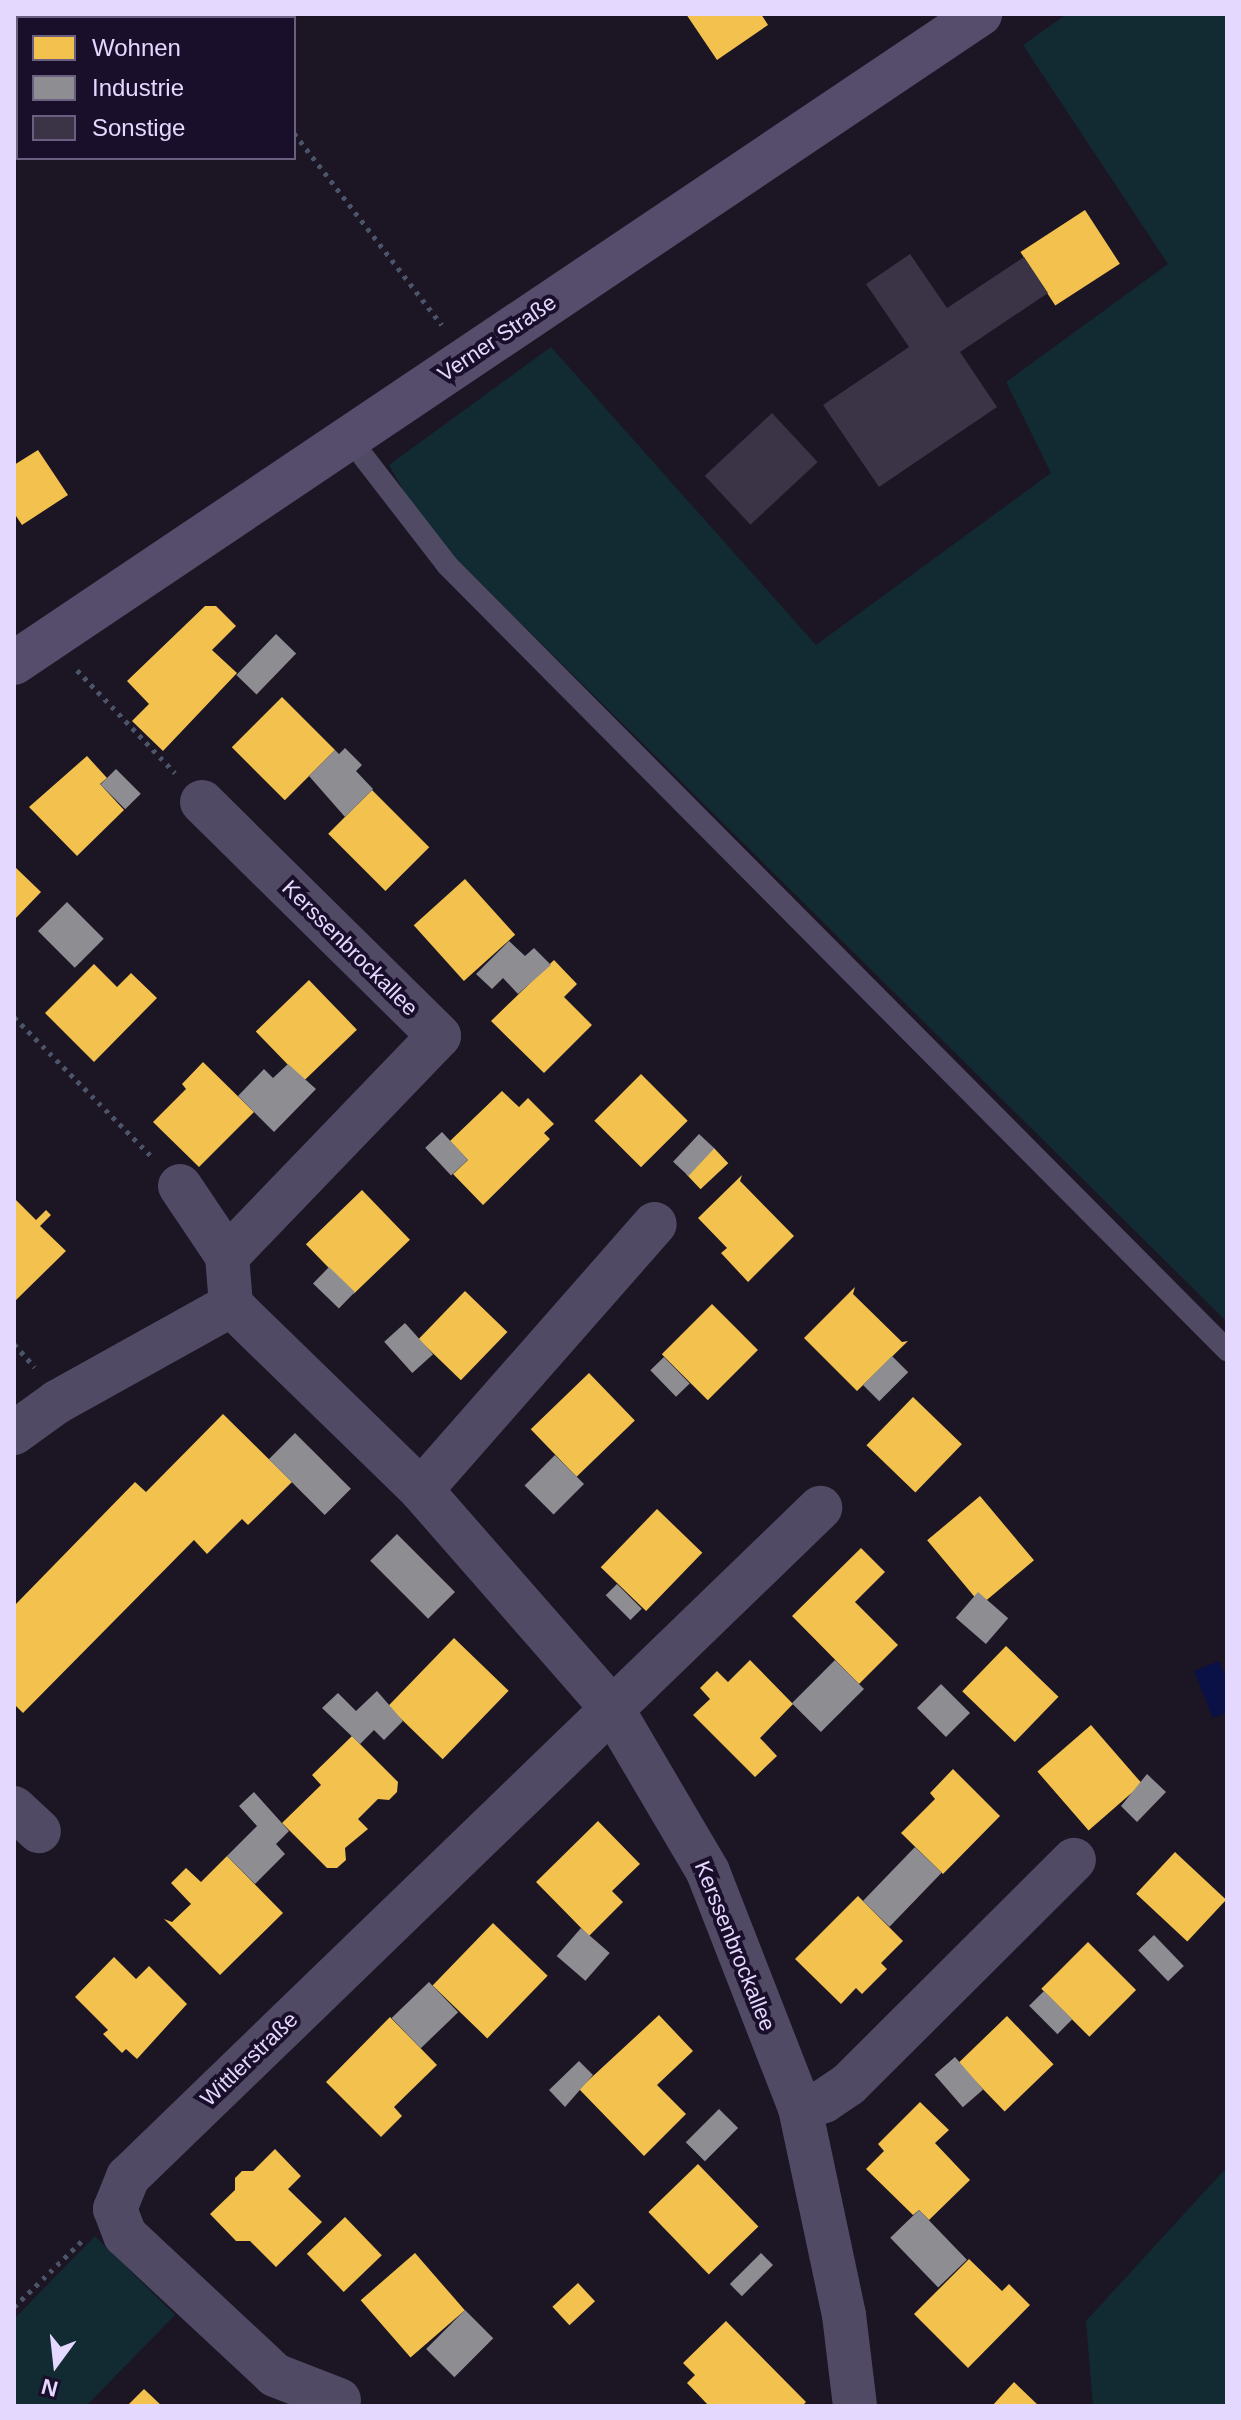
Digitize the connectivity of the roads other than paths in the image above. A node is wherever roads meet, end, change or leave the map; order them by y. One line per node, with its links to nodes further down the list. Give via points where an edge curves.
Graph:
1 (980, 14): 2 (main road, Verner Straße)
2 (349, 438): 3 (main road, Verner Straße); 9 (lane, via 447,565)
3 (31, 651)
4 (202, 802): 7 (street, Kerssenbrockallee, via 439,1036)
5 (180, 1186): 7 (street)
6 (655, 1224): 11 (street)
7 (227, 1256): 8 (street)
8 (231, 1305): 10 (street, via 57,1402); 11 (street, Kerssenbrockallee)
9 (1227, 1350)
10 (14, 1433)
11 (421, 1490): 13 (street, Kerssenbrockallee)
12 (820, 1508): 13 (street)
13 (611, 1707): 15 (street, Kerssenbrockallee, via 708,1872); 16 (street, Wittlerstraße, via 128,2177 115,2209 125,2235 275,2375)
14 (1074, 1860): 15 (street, via 848,2085 824,2101)
15 (800, 2108): 17 (street, Kerssenbrockallee, via 844,2315)
16 (339, 2400)
17 (855, 2406)

